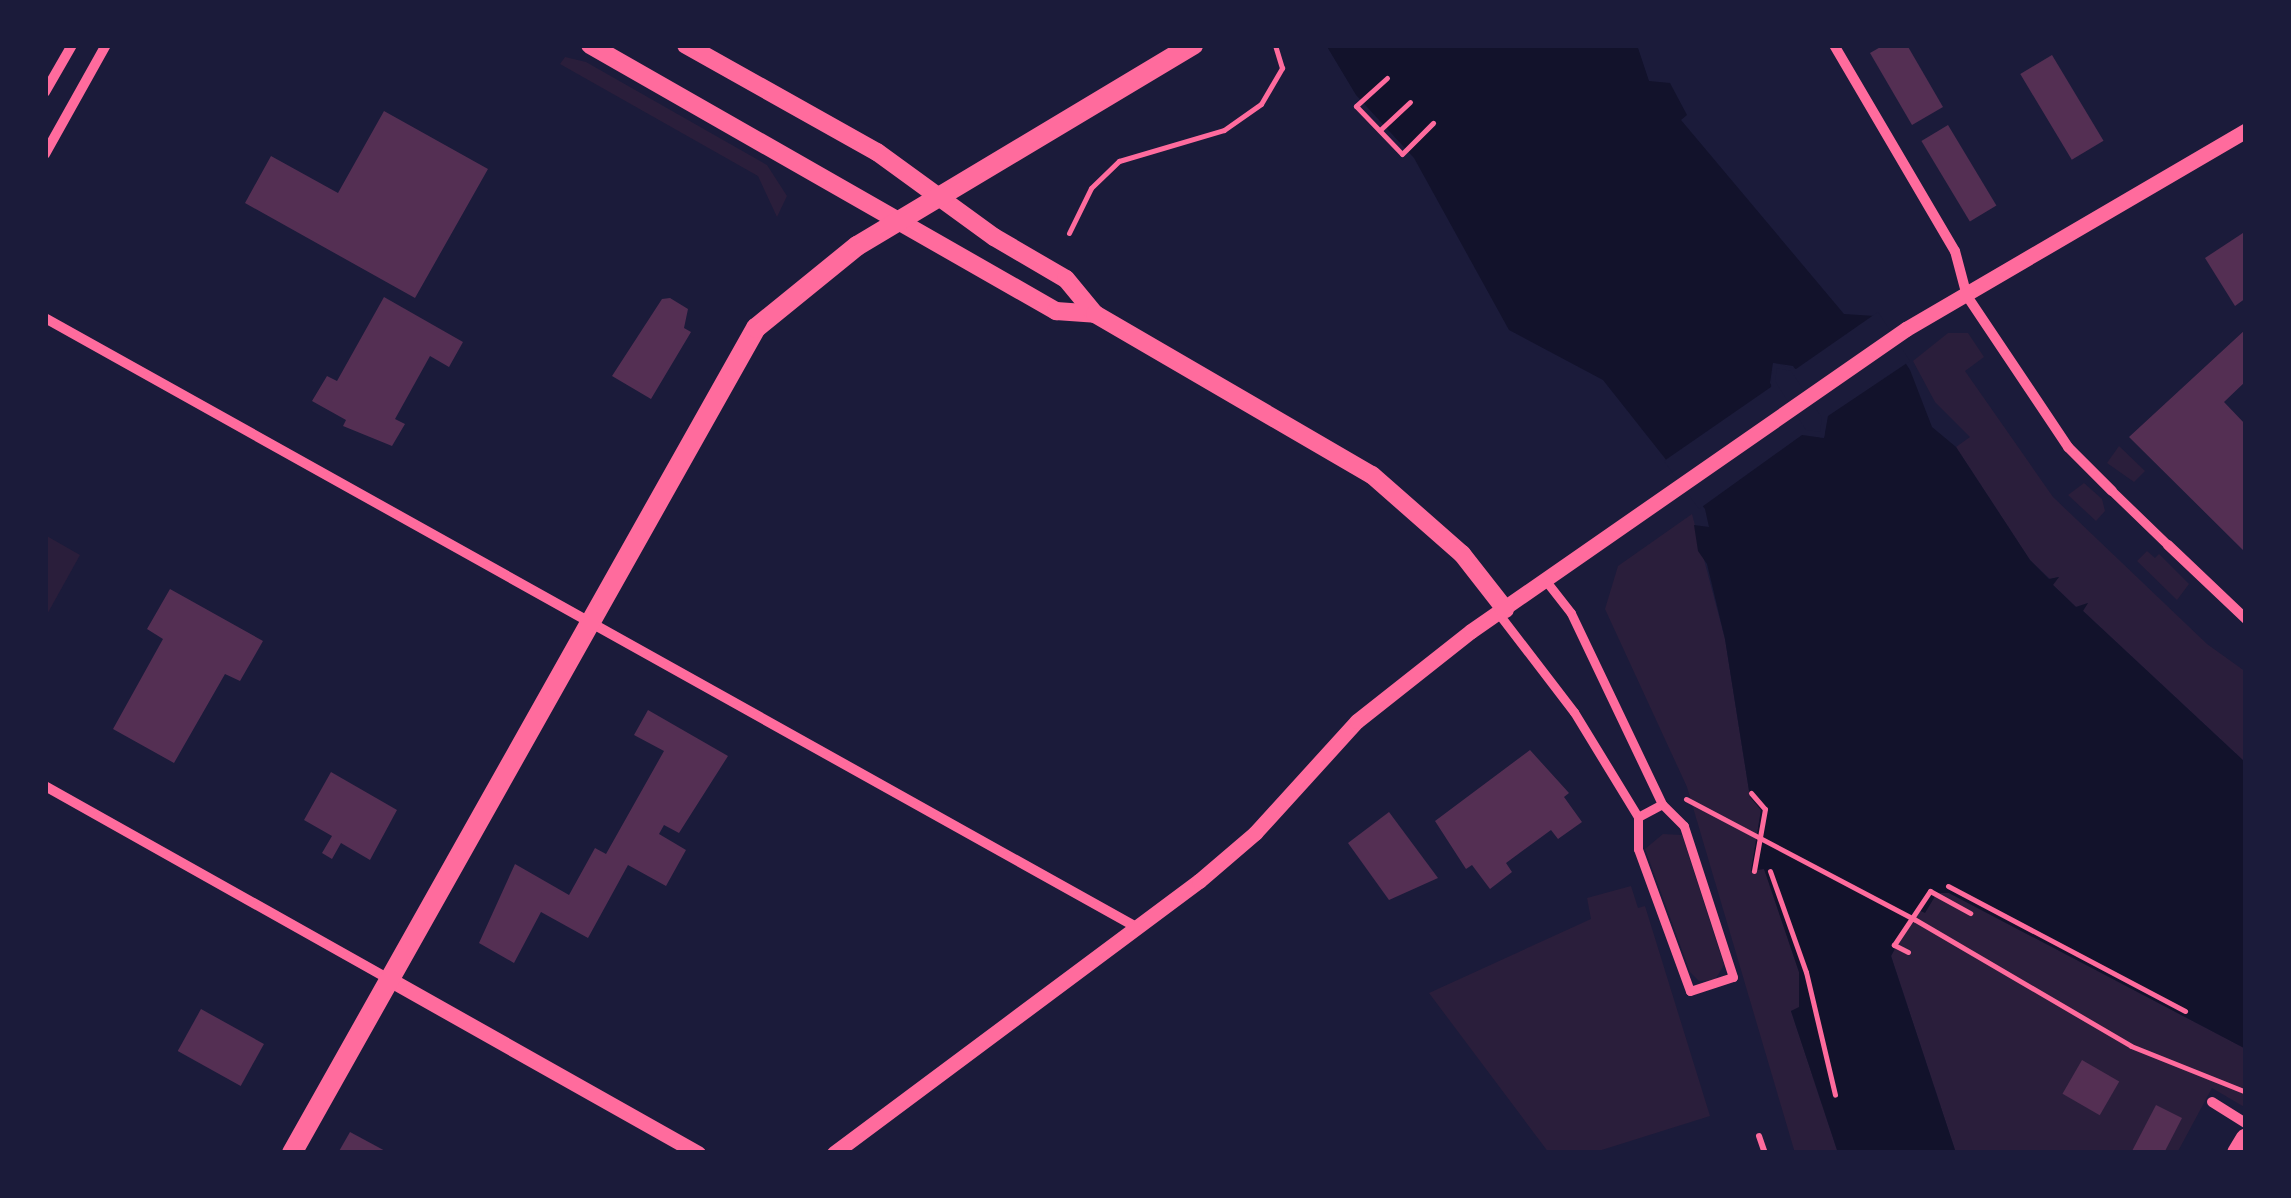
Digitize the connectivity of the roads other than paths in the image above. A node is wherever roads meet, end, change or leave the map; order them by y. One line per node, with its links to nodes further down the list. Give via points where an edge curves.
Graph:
1 (72, 45): 7 (street)
2 (106, 45): 9 (street)
3 (590, 45): 11 (main road)
4 (686, 45): 10 (main road, via 877,152)
5 (1193, 45): 10 (main road)
6 (1834, 45): 12 (street, via 1955,251)
7 (45, 92)
8 (2246, 130): 12 (street)
9 (45, 154)
10 (940, 198): 11 (main road); 13 (main road, via 1066,278)
11 (898, 221): 13 (main road, via 1056,311); 20 (main road, via 806,282 756,328)
12 (1967, 296): 15 (street, via 2068,447); 17 (street, via 1906,329)
13 (1094, 314): 18 (main road, via 1372,475 1462,554)
14 (45, 318): 20 (street)
15 (2112, 491): 16 (street)
16 (2168, 545): 19 (street)
17 (1546, 580): 18 (street); 22 (street, via 1570,613)
18 (1501, 611): 23 (street, via 1574,712); 24 (street, via 1370,708 1255,833)
19 (2246, 619)
20 (590, 626): 24 (street); 25 (main road)
21 (45, 786): 25 (street)
22 (1662, 804): 23 (street); 23 (street, via 1684,826 1733,977 1690,991 1638,849)
23 (1638, 818)
24 (1139, 928): 32 (street)
25 (389, 979): 30 (main road); 31 (street)
26 (2212, 1102): 27 (street)
27 (2246, 1122)
28 (1759, 1136): 33 (lane)
29 (2246, 1138): 34 (main road)
30 (292, 1153)
31 (698, 1153)
32 (834, 1153)
33 (1764, 1153)
34 (2237, 1153)

